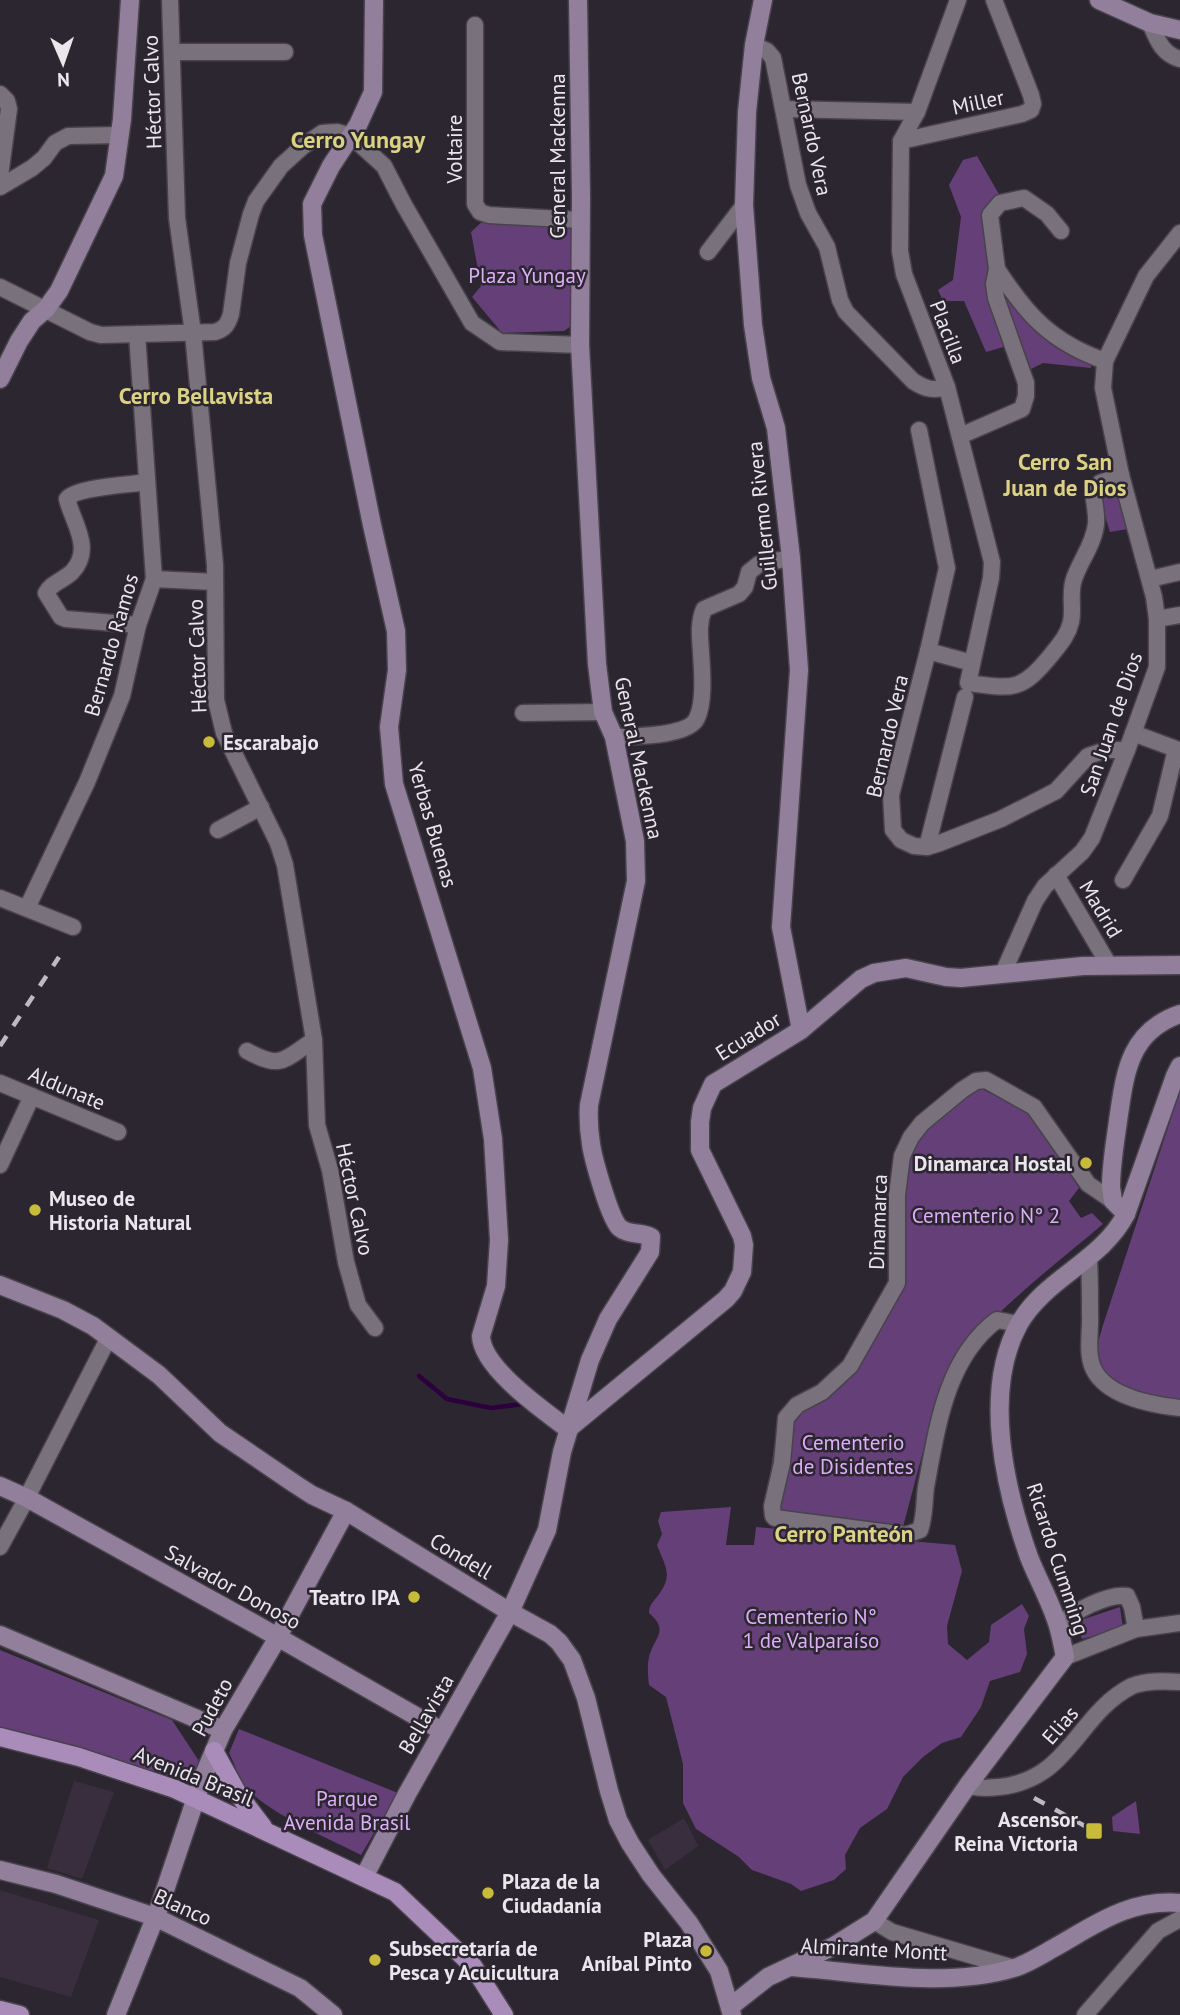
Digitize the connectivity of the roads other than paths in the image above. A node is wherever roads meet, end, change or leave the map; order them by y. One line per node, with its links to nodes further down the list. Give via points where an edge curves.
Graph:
1 (130, 0): 20 (main road)
2 (170, 0): 14 (street, Héctor Calvo)
3 (374, 0): 21 (main road, Yerbas Buenas, via 373,92)
4 (578, 0): 26 (main road, General Mackenna)
5 (764, 0): 13 (main road, Guillermo Rivera)
6 (958, 0): 19 (street, Placilla)
7 (994, 0): 22 (street, Miller, via 1031,95 1031,110)
8 (1099, 0): 9 (main road)
9 (1131, 6): 10 (main road)
10 (1150, 23): 12 (main road); 16 (street, via 1170,56)
11 (475, 25): 26 (street, Voltaire, via 475,204 489,215)
12 (1180, 30)
13 (754, 45): 18 (street, Bernardo Vera, via 774,58); 25 (main road, Guillermo Rivera)
14 (172, 52): 15 (street); 33 (street, Héctor Calvo, via 177,219)
15 (285, 52)
16 (1180, 59)
17 (0, 94): 23 (street, via 9,109)
18 (783, 109): 19 (street); 38 (street, Bernardo Vera, via 798,185 827,247 846,312 913,381 934,390)
19 (917, 112): 22 (street, Placilla)
20 (120, 135): 24 (street, via 68,135 32,168); 32 (main road, via 114,176)
21 (351, 136): 33 (street, via 322,133 281,166 251,214 229,322 222,330); 35 (street, via 384,166 472,323 500,342); 87 (main road, Yerbas Buenas, via 320,186 311,220 396,631 397,670 389,727 394,784 482,1068 490,1116 499,1266 482,1343 488,1359)
22 (901, 141): 38 (street, Placilla, via 904,274)
23 (0, 176)
24 (0, 187)
25 (744, 205): 29 (street); 43 (main road, Guillermo Rivera, via 753,325 761,377 776,428)
26 (580, 220): 35 (main road, General Mackenna)
27 (1061, 231): 30 (street, via 1024,198 1000,203 990,215)
28 (1180, 233): 36 (street, San Juan de Dios, via 1146,276)
29 (708, 252)
30 (997, 269): 36 (street, via 1028,314 1057,338); 40 (street, via 996,298 1026,383 1026,396 1022,409)
31 (0, 287): 32 (street)
32 (46, 309): 34 (street, via 90,332); 37 (main road, via 32,321)
33 (193, 333): 34 (street); 47 (street, Héctor Calvo)
34 (137, 334): 42 (street, Bernardo Ramos)
35 (580, 345): 54 (main road, General Mackenna)
36 (1105, 361): 41 (street, San Juan de Dios, via 1102,388)
37 (0, 379)
38 (947, 387): 40 (street, Placilla)
39 (919, 430): 51 (street, Bernardo Vera, via 947,568)
40 (960, 436): 52 (street, Placilla, via 992,562)
41 (1121, 475): 46 (street, San Juan de Dios); 53 (street, via 1100,483 1093,492 1096,522 1073,582 1068,634 1027,681)
42 (146, 482): 45 (street, Bernardo Ramos); 50 (street, via 71,494 67,499 80,528 82,555 71,572 46,593 66,619)
43 (791, 558): 57 (street, via 759,564 749,572 739,594 704,609 699,620 702,684 697,719 677,732); 71 (main road, Guillermo Rivera, via 799,670 781,927)
44 (1180, 572): 46 (street)
45 (154, 579): 47 (street); 50 (street, Bernardo Ramos)
46 (1150, 579): 49 (street, San Juan de Dios)
47 (215, 582): 59 (street, Héctor Calvo, via 219,719)
48 (1180, 615): 49 (street)
49 (1157, 619): 56 (street, San Juan de Dios, via 1157,667)
50 (138, 625): 65 (street, Bernardo Ramos, via 122,696 88,782)
51 (928, 652): 52 (street); 61 (street, Bernardo Vera, via 891,795 893,831 901,840)
52 (972, 663): 53 (street, Placilla)
53 (967, 690): 61 (street, Placilla)
54 (603, 712): 55 (street); 57 (main road, General Mackenna)
55 (523, 713)
56 (1133, 733): 58 (street, San Juan de Dios); 63 (street, via 1177,749 1160,816)
57 (614, 737): 87 (main road, General Mackenna, via 635,841 636,881 588,1122 612,1216 619,1228 643,1233 651,1237 652,1244 608,1320)
58 (1127, 750): 61 (street, via 1088,756 1056,791); 62 (street, San Juan de Dios, via 1092,838)
59 (261, 807): 60 (street); 72 (street, Héctor Calvo, via 285,866)
60 (218, 831)
61 (927, 847)
62 (1056, 875): 67 (street, Madrid); 69 (street, San Juan de Dios, via 1035,901)
63 (1123, 880)
64 (0, 898): 65 (street)
65 (27, 908): 66 (street)
66 (73, 926)
67 (1109, 965): 68 (main road, Ecuador); 69 (main road, Ecuador)
68 (1180, 965)
69 (1003, 973): 71 (main road, Ecuador, via 946,977 906,968 874,973)
70 (1180, 1014): 79 (main road, via 1147,1034 1129,1063 1111,1170)
71 (801, 1030): 87 (main road, Ecuador, via 713,1084 702,1108 700,1150 744,1245 742,1272 733,1291)
72 (314, 1040): 73 (street, via 274,1063); 84 (street, Héctor Calvo, via 317,1125 346,1262 358,1305)
73 (247, 1051)
74 (1180, 1066): 80 (main road, Ricardo Cumming)
75 (0, 1083): 76 (street, Aldunate)
76 (32, 1096): 77 (street, Aldunate); 78 (street)
77 (118, 1132)
78 (0, 1165)
79 (1114, 1200): 80 (main road); 83 (street, Dinamarca, via 1087,1184 1034,1107 986,1080 976,1080 922,1124 902,1156 897,1283 850,1366 786,1418 773,1516 906,1535 920,1530 944,1401 963,1356 997,1320)
80 (1126, 1214): 81 (main road, Ricardo Cumming, via 1115,1233)
81 (1089, 1259): 83 (main road, Ricardo Cumming, via 1046,1294); 86 (street, via 1093,1368 1104,1383 1129,1398)
82 (0, 1285): 85 (main road, Condell, via 63,1310)
83 (1020, 1324): 94 (main road, Ricardo Cumming, via 1003,1378 1001,1441 1017,1516)
84 (375, 1328)
85 (109, 1337): 89 (street); 90 (main road, Condell, via 175,1388 220,1433 312,1495)
86 (1180, 1408)
87 (568, 1429): 92 (main road, Bellavista, via 547,1530)
88 (0, 1486): 89 (main road, Salvador Donoso)
89 (27, 1498): 91 (street); 97 (main road, Salvador Donoso)
90 (346, 1511): 92 (main road, Condell); 97 (main road, Pudeto)
91 (0, 1546)
92 (510, 1612): 101 (main road, Bellavista); 116 (main road, Condell, via 550,1634 572,1660 618,1820 719,1971)
93 (1180, 1623): 95 (street)
94 (1058, 1626): 95 (street, via 1066,1618 1119,1595 1130,1601); 98 (main road, Ricardo Cumming)
95 (1136, 1629): 98 (street)
96 (0, 1635): 100 (main road)
97 (278, 1638): 100 (main road, Pudeto); 101 (main road, Salvador Donoso)
98 (1065, 1657): 104 (main road, Ricardo Cumming)
99 (1180, 1682): 104 (street, Elias, via 1135,1684 1114,1697 1052,1766 1033,1779 1014,1786)
100 (223, 1730): 103 (main road, Pudeto)
101 (442, 1731): 108 (main road, Bellavista)
102 (0, 1737): 105 (main road, Avenida Brasil, via 79,1757)
103 (214, 1751): 105 (main road, Pudeto); 106 (main road)
104 (968, 1784): 112 (main road, Ricardo Cumming)
105 (196, 1798): 106 (main road, Avenida Brasil); 110 (main road, Pudeto)
106 (265, 1829): 108 (main road, Avenida Brasil)
107 (0, 1870): 110 (main road, Blanco)
108 (364, 1877): 120 (main road, Avenida Brasil, via 395,1892 473,1966)
109 (1180, 1903): 114 (main road, Almirante Montt, via 1147,1903 1121,1910)
110 (155, 1917): 118 (main road, Pudeto); 119 (main road, Blanco, via 300,1988)
111 (1180, 1919): 121 (street, via 1158,1931)
112 (874, 1921): 113 (main road, Ricardo Cumming, via 834,1946); 114 (street, via 892,1932)
113 (787, 1966): 114 (main road, Almirante Montt, via 901,1978 975,1976); 116 (main road, Almirante Montt)
114 (1014, 1968)
115 (0, 2010): 117 (main road)
116 (731, 2011)
117 (20, 2015)
118 (116, 2015)
119 (333, 2015)
120 (504, 2015)
121 (1085, 2015)

